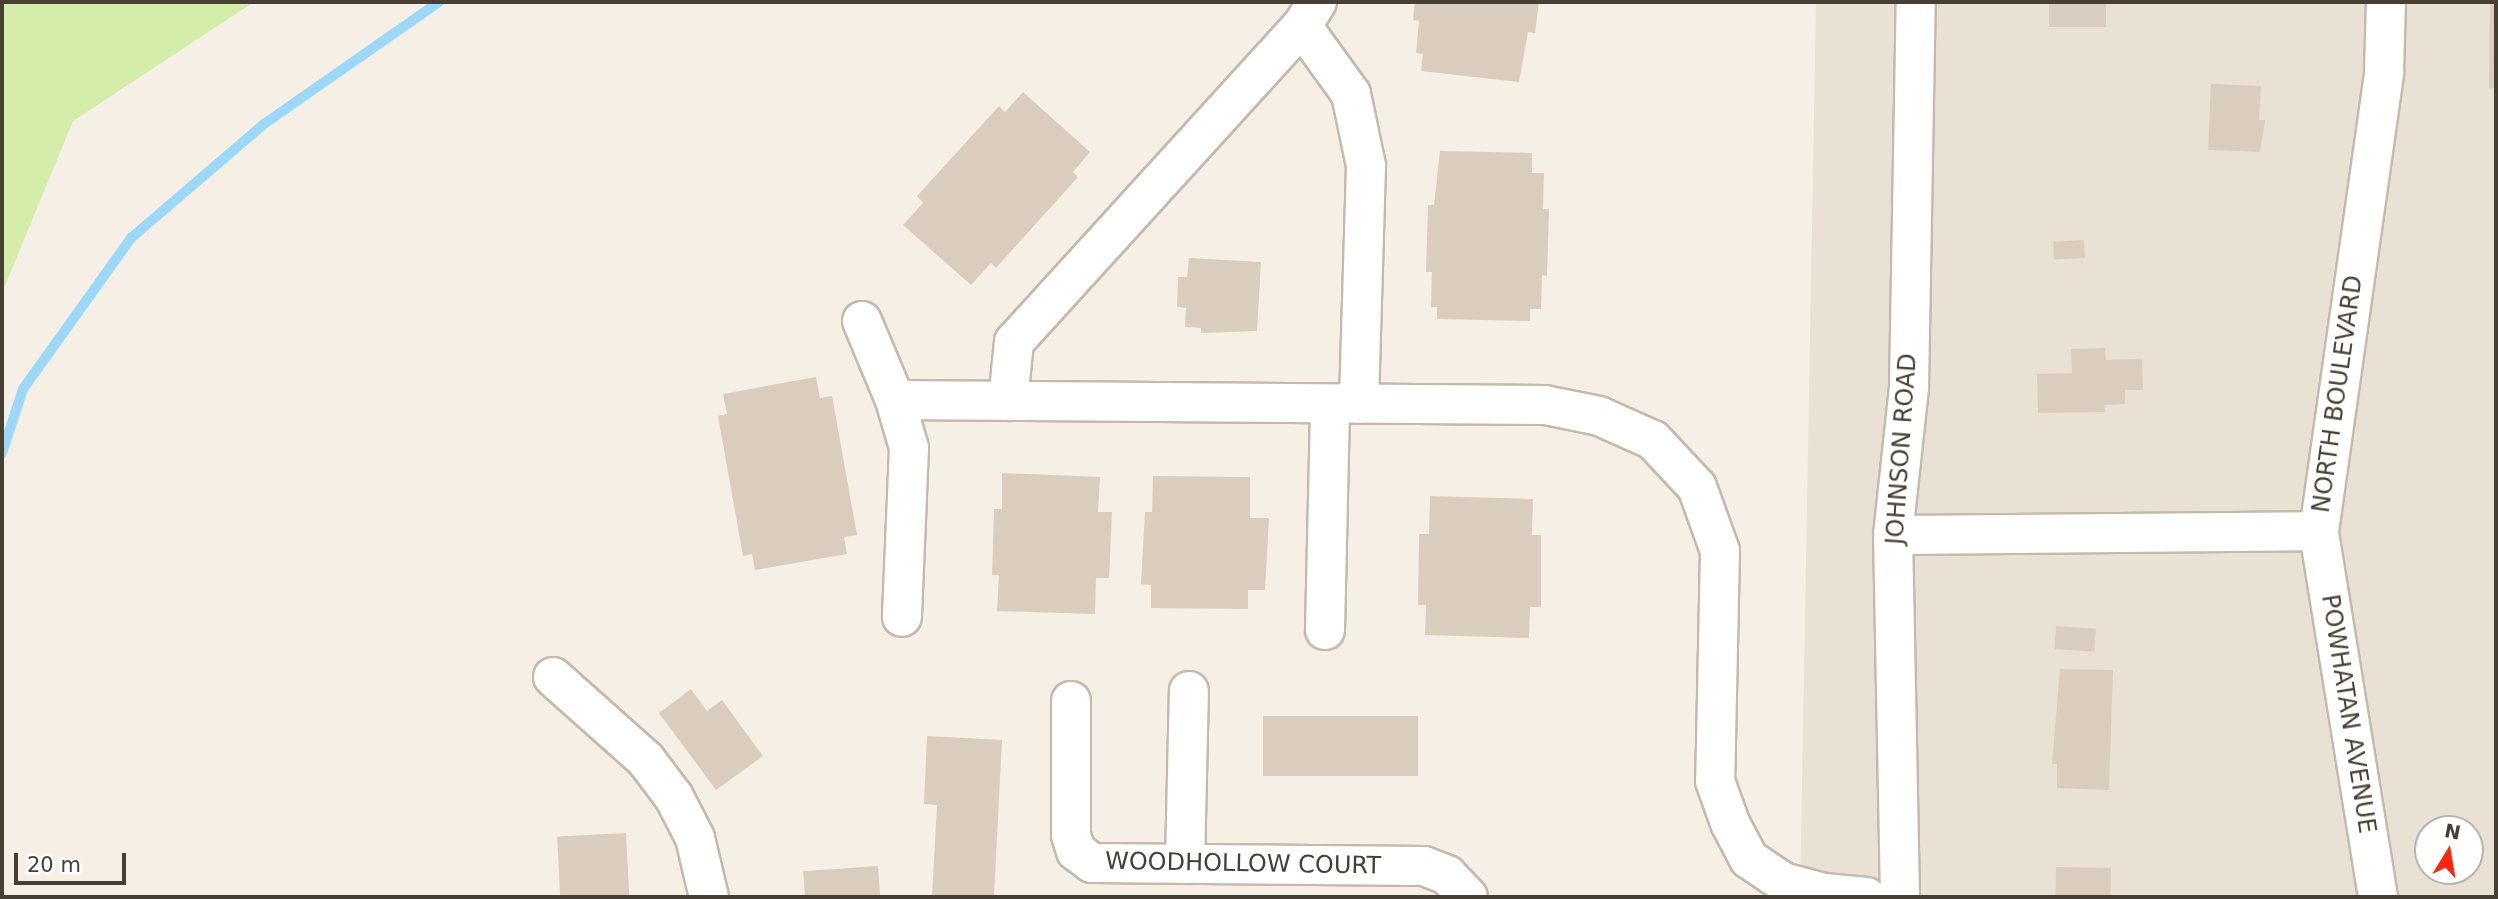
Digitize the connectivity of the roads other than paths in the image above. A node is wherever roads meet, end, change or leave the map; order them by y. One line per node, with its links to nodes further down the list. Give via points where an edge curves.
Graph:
1 (1916, 2): 9 (street, JOHNSON ROAD, via 1909,387)
2 (2386, 2): 8 (street, NORTH BOULEVARD, via 2384,72)
3 (1309, 14): 6 (street, via 1014,342); 7 (street, via 1351,94 1366,166)
4 (862, 321): 5 (street)
5 (895, 400): 6 (street); 10 (street, via 909,448)
6 (1008, 401): 7 (street)
7 (1344, 404): 11 (street); 18 (street, via 1545,405 1599,416 1653,440 1697,487 1720,551 1715,781 1730,823 1749,859 1783,882 1824,893)
8 (2319, 531): 9 (street, NORTH BOULEVARD); 20 (street, POWHATAN AVENUE)
9 (1893, 535): 19 (street, JOHNSON ROAD)
10 (902, 617)
11 (1325, 630)
12 (553, 677): 16 (street, via 646,760 674,797 695,838)
13 (1189, 691): 15 (street)
14 (1071, 701): 15 (street, WOODHOLLOW COURT, via 1071,835 1076,851 1092,863)
15 (1185, 864): 17 (street, WOODHOLLOW COURT, via 1424,866 1447,875)
16 (709, 897)
17 (1468, 897)
18 (1867, 897)
19 (1900, 897)
20 (2378, 897)

